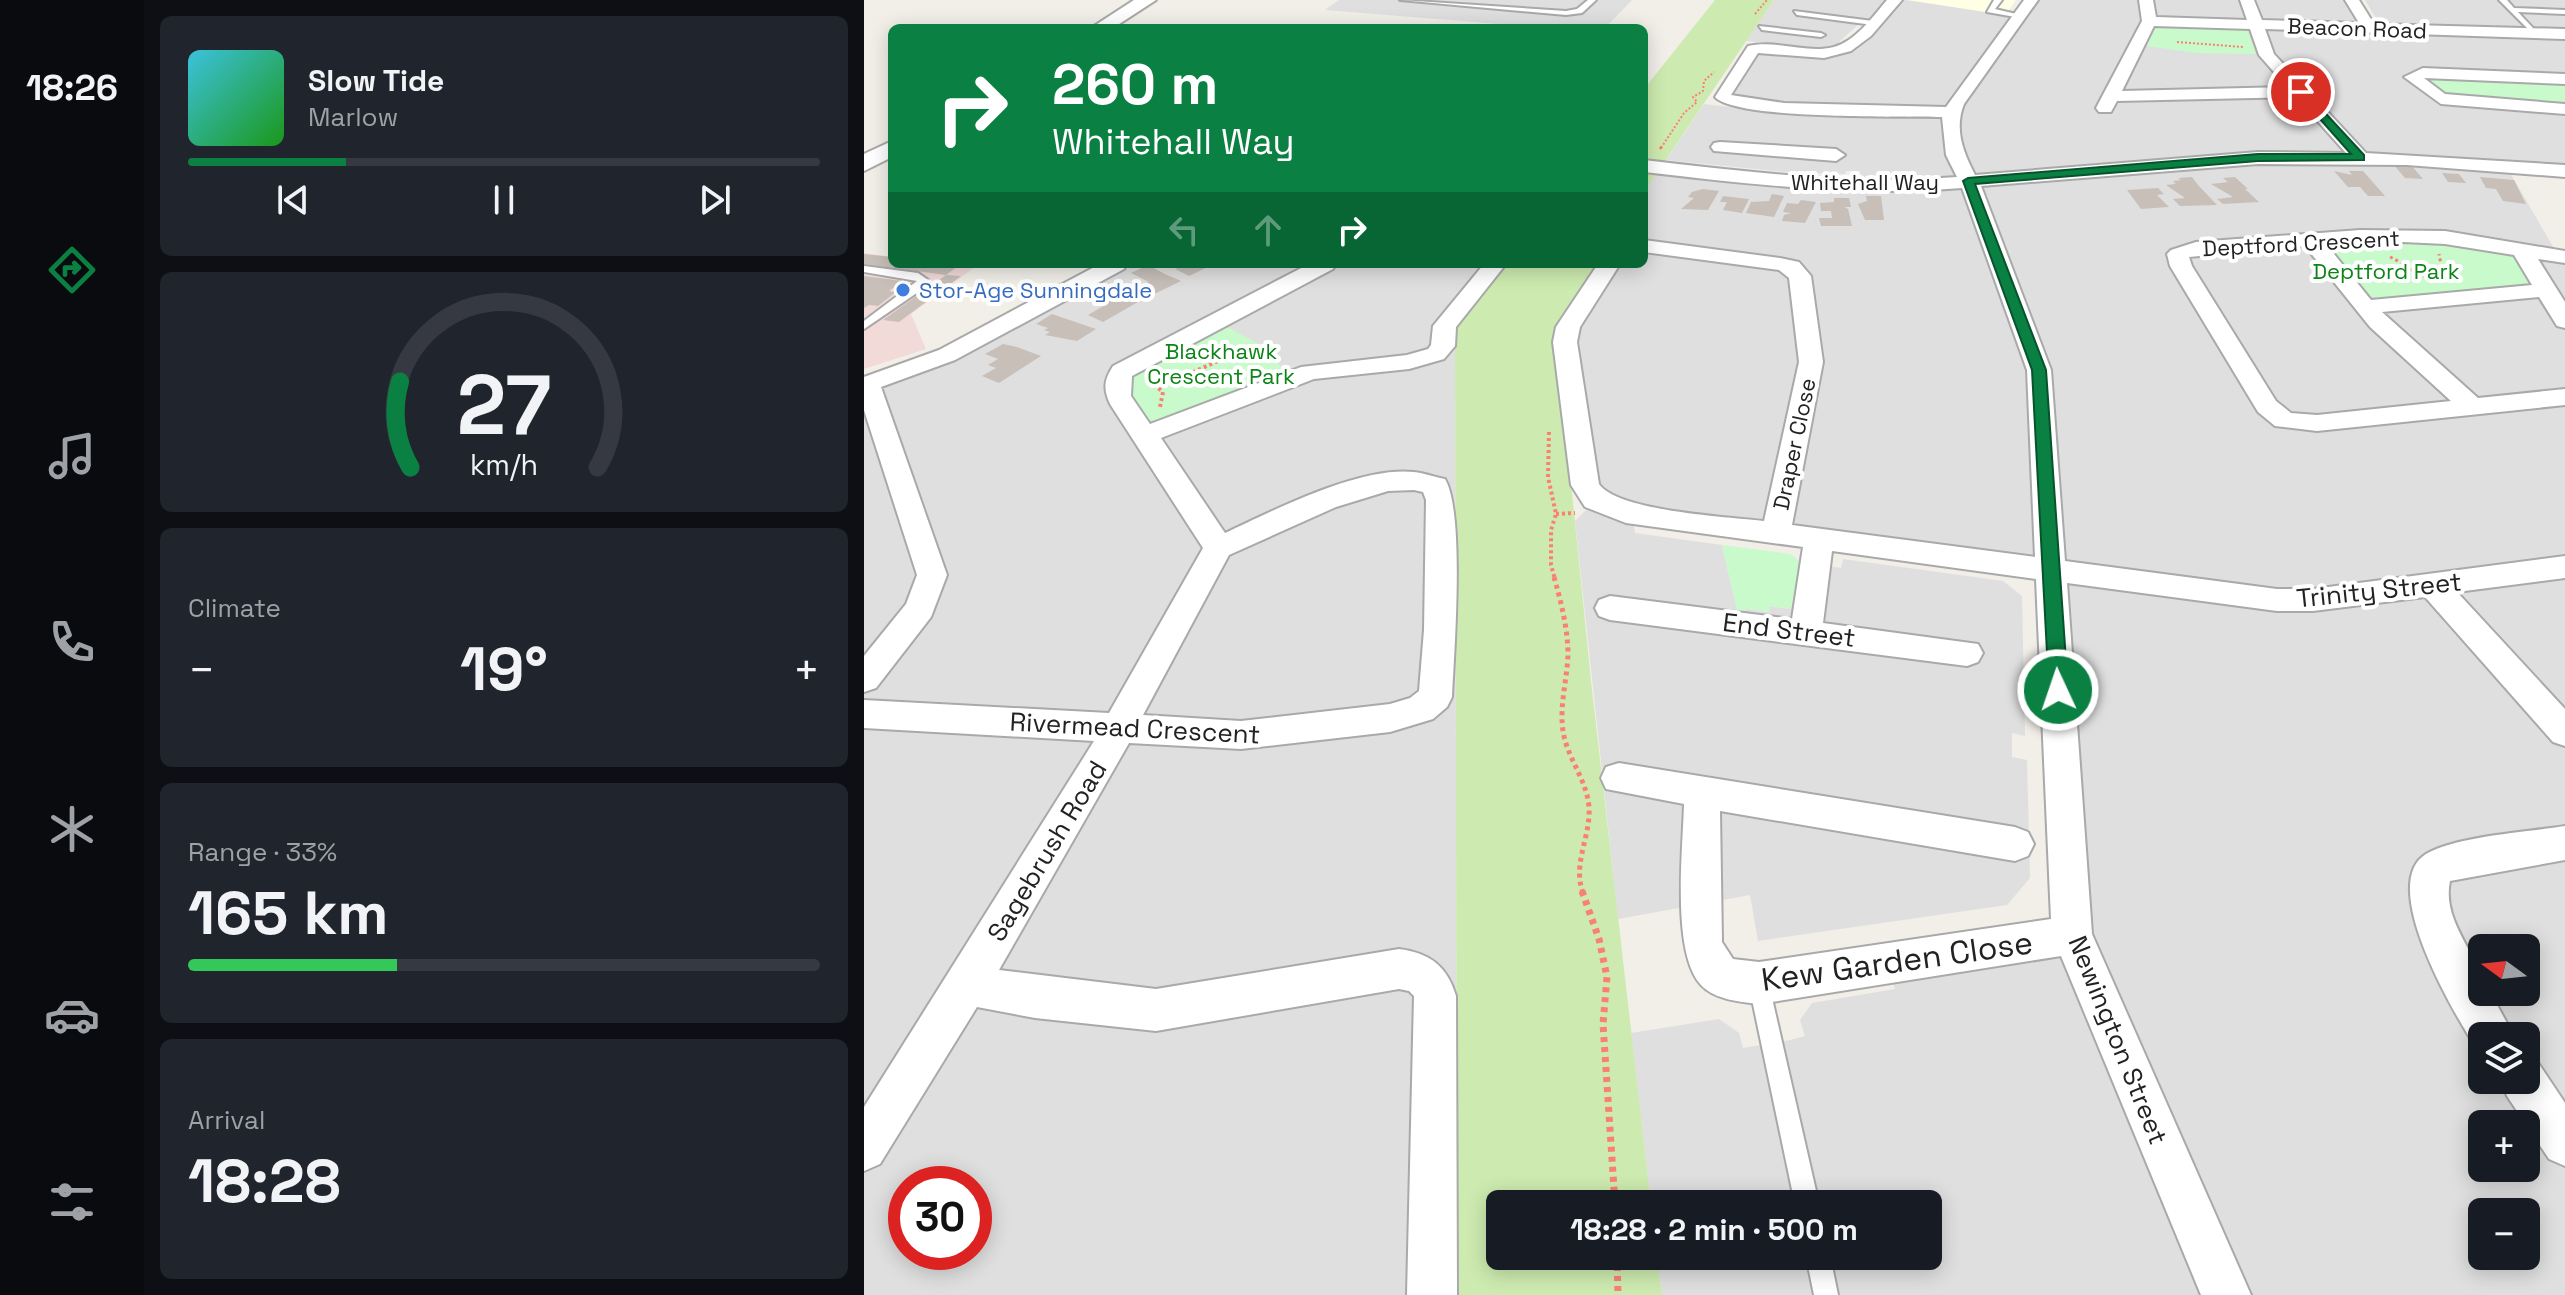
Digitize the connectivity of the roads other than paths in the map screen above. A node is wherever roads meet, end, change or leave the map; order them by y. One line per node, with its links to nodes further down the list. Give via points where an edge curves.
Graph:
1 (1147, 0): 20 (street)
2 (1404, 0): 3 (lane, via 1566,13 1579,11)
3 (1592, 0)
4 (1806, 0): 16 (lane)
5 (1895, 0): 19 (street)
6 (1998, 0): 12 (lane, via 1990,10)
7 (2146, 0): 18 (street)
8 (2247, 0): 21 (street)
9 (2352, 0): 23 (street)
10 (2503, 0): 13 (lane)
11 (2536, 0): 14 (lane)
12 (2024, 4): 32 (street)
13 (2512, 10): 14 (lane); 24 (lane)
14 (2547, 11): 15 (lane)
15 (2565, 12)
16 (1797, 13): 17 (lane); 25 (lane)
17 (1828, 16): 19 (lane); 26 (lane)
18 (2149, 21): 21 (street, Beacon Road); 30 (street, via 2108,102)
19 (1873, 23): 32 (street, via 1838,51 1753,49 1723,97 1784,108)
20 (1107, 24)
21 (2257, 25): 23 (street, Beacon Road); 30 (street, via 2267,55)
22 (1762, 28): 25 (lane)
23 (2369, 28): 27 (street, Beacon Road)
24 (2529, 28)
25 (1786, 31): 26 (lane)
26 (1809, 33): 28 (lane)
27 (2565, 34)
28 (1821, 35)
29 (2565, 79): 31 (street, via 2432,73 2412,77 2441,99)
30 (2301, 92): 38 (street)
31 (2565, 109)
32 (1952, 112): 44 (street, Newington Street, via 1955,155)
33 (1738, 115): 35 (street)
34 (1819, 120): 37 (street, via 1827,154)
35 (1720, 147): 37 (street); 40 (street)
36 (888, 150): 39 (street)
37 (1764, 152): 43 (street)
38 (2360, 158): 42 (street, Whitehall Way); 44 (street, Whitehall Way, via 2258,158)
39 (864, 164)
40 (1710, 164)
41 (1648, 166): 43 (street, Whitehall Way)
42 (2565, 171)
43 (1757, 180): 44 (street, Whitehall Way, via 1927,185)
44 (1968, 181): 66 (street, Newington Street, via 2039,370)
45 (2311, 240): 47 (street, Deptford Crescent, via 2446,239); 55 (street); 60 (street, Deptford Crescent, via 2196,248 2178,254 2274,413 2292,422 2317,423)
46 (1648, 247): 62 (street, Draper Close, via 1780,264 1800,276 1811,362)
47 (2522, 250): 48 (street, Deptford Crescent); 54 (street)
48 (2565, 257)
49 (1108, 268): 58 (street, via 947,355)
50 (1317, 268): 61 (street, via 1122,371 1116,391)
51 (1492, 268): 61 (street, via 1445,326 1443,346 1436,354 1409,362 1310,372)
52 (1607, 268): 62 (street, Draper Close, via 1565,337 1588,494 1626,513)
53 (864, 269): 57 (lane, via 923,280)
54 (2545, 290): 55 (street); 56 (street)
55 (2364, 307): 60 (street)
56 (2565, 321)
57 (867, 322)
58 (865, 381): 71 (street, via 932,575 920,609)
59 (2565, 397): 60 (street, Deptford Crescent)
60 (2473, 407)
61 (1145, 435): 64 (street)
62 (1776, 533): 63 (street, Draper Close)
63 (1819, 539): 66 (street, Draper Close); 69 (street)
64 (1218, 548): 74 (street, Sagebrush Road); 74 (street, Rivermead Crescent, via 1357,488 1405,482 1435,486 1440,500 1440,601 1435,697 1421,709 1390,718 1271,734)
65 (2565, 567): 67 (street, Trinity Street)
66 (2051, 570): 67 (street, Trinity Street, via 2277,600); 80 (street, Newington Street)
67 (2444, 583): 72 (street); 75 (street)
68 (1610, 608): 69 (street, End Street)
69 (1806, 633): 70 (street, End Street)
70 (1967, 653)
71 (864, 679)
72 (2565, 702)
73 (864, 714): 74 (street, Rivermead Crescent)
74 (1119, 728): 82 (street, Sagebrush Road)
75 (2565, 732)
76 (1619, 778): 77 (street)
77 (1702, 792): 79 (street); 81 (street, Kew Garden Close, via 1702,942 1707,962 1730,981)
78 (2565, 843): 83 (street, via 2453,861 2431,875 2429,890 2444,949)
79 (2015, 844)
80 (2072, 935): 81 (street, Kew Garden Close); 91 (street, Newington Street)
81 (1759, 983): 87 (lane)
82 (967, 985): 86 (street, Sagebrush Road); 89 (street, via 1156,1010 1399,969 1422,974 1435,996)
83 (2484, 1022)
84 (2532, 1094): 85 (street)
85 (2565, 1143)
86 (864, 1148)
87 (1804, 1190)
88 (1821, 1270): 90 (lane)
89 (1432, 1295)
90 (1826, 1295)
91 (2226, 1295)

